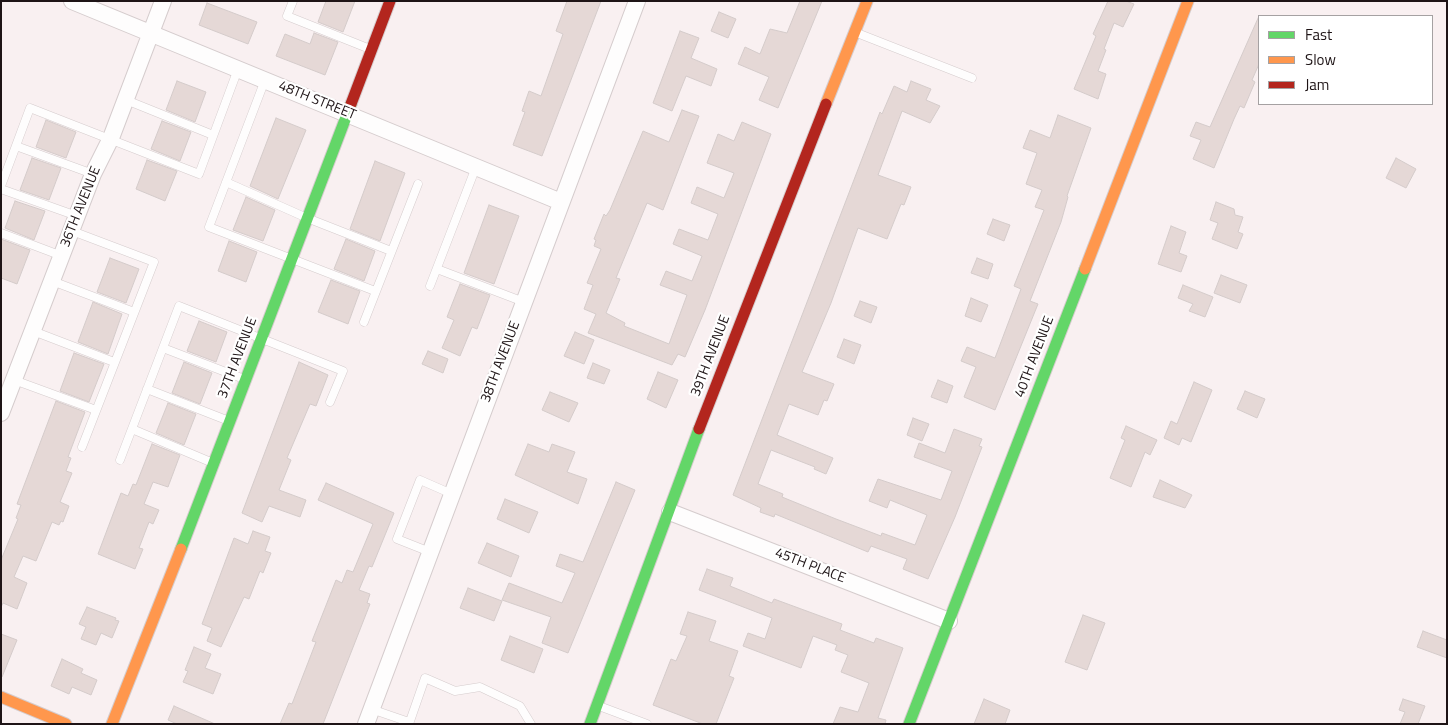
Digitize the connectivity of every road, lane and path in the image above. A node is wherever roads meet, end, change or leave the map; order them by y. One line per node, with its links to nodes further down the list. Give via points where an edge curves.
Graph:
1 (72, 1): 9 (street, 48TH STREET)
2 (164, 1): 9 (street, 36TH AVENUE)
3 (293, 1): 10 (lane, via 287,16)
4 (637, 1): 24 (street, 38TH AVENUE)
5 (867, 1): 8 (street, 39TH AVENUE)
6 (1188, 1): 56 (street, 40TH AVENUE)
7 (389, 2): 10 (street, 37TH AVENUE)
8 (855, 32): 12 (lane); 54 (street, 39TH AVENUE, via 721,371)
9 (151, 34): 11 (street, 48TH STREET); 14 (street, 36TH AVENUE)
10 (372, 49): 15 (street, 37TH AVENUE)
11 (238, 69): 13 (street, 48TH STREET); 16 (lane)
12 (972, 78)
13 (265, 80): 15 (street, 48TH STREET); 21 (lane)
14 (126, 100): 16 (lane); 17 (street, 36TH AVENUE)
15 (347, 113): 19 (street, 48TH STREET); 25 (street, 37TH AVENUE)
16 (212, 135): 17 (lane, via 199,174)
17 (111, 138): 18 (lane, via 30,108); 20 (street, 36TH AVENUE)
18 (16, 146): 20 (lane); 23 (lane)
19 (476, 167): 24 (street, 48TH STREET); 31 (lane)
20 (94, 174): 26 (street, 36TH AVENUE)
21 (226, 182): 25 (lane); 30 (lane, via 210,227)
22 (418, 184): 28 (lane)
23 (1, 187): 26 (lane)
24 (561, 202): 35 (street, 38TH AVENUE)
25 (307, 218): 28 (lane); 30 (street, 37TH AVENUE)
26 (74, 223): 29 (street, 36TH AVENUE); 36 (lane, via 154,262)
27 (1, 233): 29 (lane)
28 (391, 252): 34 (lane)
29 (62, 256): 32 (street, 36TH AVENUE)
30 (292, 258): 34 (lane); 39 (street, 37TH AVENUE)
31 (437, 269): 33 (lane); 35 (lane)
32 (52, 281): 36 (lane); 38 (street, 36TH AVENUE)
33 (430, 286)
34 (375, 291): 37 (lane)
35 (524, 302): 53 (street, 38TH AVENUE)
36 (134, 312): 41 (lane)
37 (364, 322)
38 (33, 331): 41 (lane); 42 (street, 36TH AVENUE)
39 (262, 339): 40 (lane, via 179,306); 43 (street, 37TH AVENUE); 45 (lane, via 343,371)
40 (163, 348): 43 (lane); 44 (lane)
41 (114, 362): 46 (lane)
42 (14, 380): 46 (lane); 47 (street, 36TH AVENUE)
43 (246, 380): 48 (street, 37TH AVENUE)
44 (147, 389): 48 (lane); 49 (lane)
45 (330, 402)
46 (96, 410): 50 (lane)
47 (1, 413)
48 (230, 422): 52 (street, 37TH AVENUE)
49 (132, 429): 51 (lane); 52 (lane)
50 (82, 446)
51 (120, 460)
52 (215, 463): 62 (street, 37TH AVENUE)
53 (452, 494): 55 (street, 38TH AVENUE); 55 (lane, via 420,480 397,538)
54 (670, 512): 56 (street, 45TH PLACE); 58 (street, 39TH AVENUE)
55 (430, 552): 59 (street, 38TH AVENUE)
56 (950, 621): 66 (street, 40TH AVENUE)
57 (1, 697): 61 (street)
58 (597, 705): 64 (street, 39TH AVENUE); 65 (lane)
59 (368, 716): 60 (lane)
60 (409, 723): 63 (lane, via 425,678 455,691 480,688 520,706)
61 (66, 724)
62 (112, 724)
63 (531, 724)
64 (590, 724)
65 (647, 724)
66 (909, 724)

